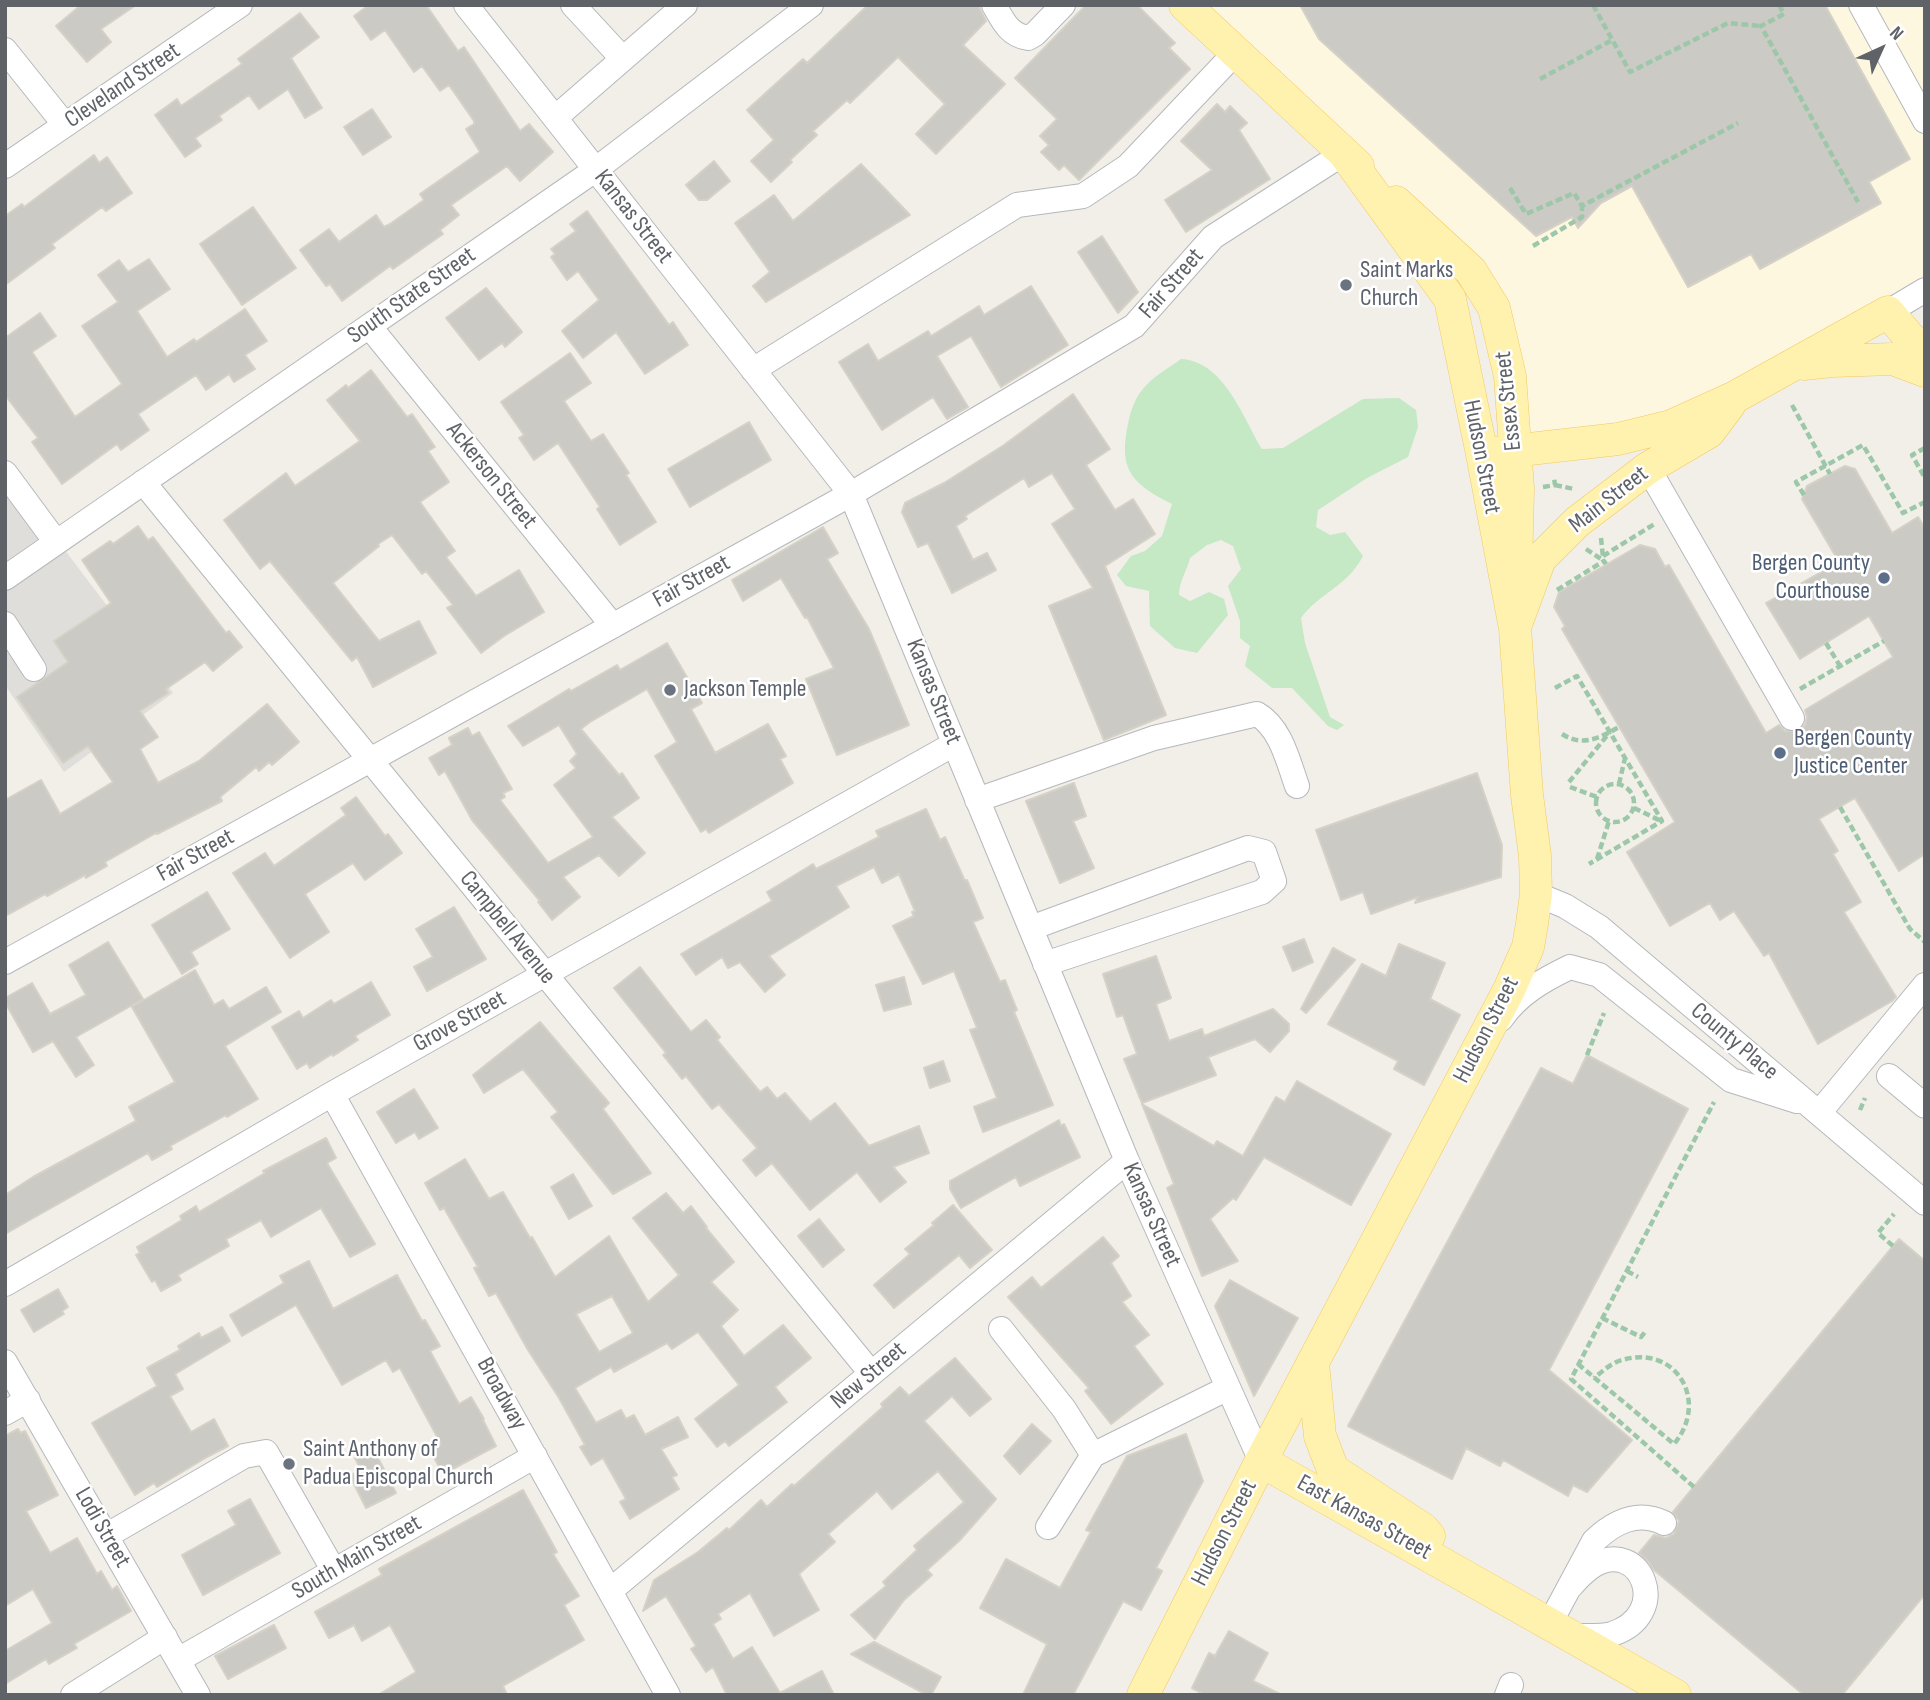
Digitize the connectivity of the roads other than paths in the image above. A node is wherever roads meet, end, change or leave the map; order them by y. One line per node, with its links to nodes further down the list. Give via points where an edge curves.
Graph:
1 (240, 5): 15 (street, Cleveland Street)
2 (466, 5): 13 (street, Kansas Street)
3 (573, 5): 12 (street)
4 (685, 5): 12 (street)
5 (811, 5): 18 (street, South State Street)
6 (994, 5): 7 (street, via 1014,34 1028,38)
7 (1063, 5)
8 (1185, 5): 11 (main road, Essex Street)
9 (1861, 5): 14 (street)
10 (5, 50): 15 (street)
11 (1236, 52): 16 (main road, Essex Street); 25 (street, via 1128,166 1083,196 1017,205)
12 (623, 59): 13 (street)
13 (555, 118): 18 (street, Kansas Street)
14 (1925, 121)
15 (65, 125): 17 (street, Cleveland Street)
16 (1344, 153): 20 (main road, Essex Street); 28 (main road, Essex Street, via 1471,271 1494,308 1510,376); 33 (street, Fair Street, via 1213,237 1134,326)
17 (5, 166)
18 (595, 170): 22 (street, South State Street); 25 (street, Kansas Street)
19 (1925, 290): 21 (street, Main Street)
20 (1450, 299): 29 (main road, Hudson Street)
21 (1888, 312): 23 (main road); 24 (main road, Main Street)
22 (369, 326): 32 (street, South State Street); 37 (street, Ackerson Street)
23 (1925, 356)
24 (1789, 366): 26 (main road, via 1893,359); 27 (main road, Main Street)
25 (753, 370): 33 (street, Kansas Street)
26 (1925, 371)
27 (1735, 397): 28 (main road, Main Street, via 1671,426 1632,436); 30 (main road, Main Street, via 1709,432)
28 (1514, 450): 29 (main road, Main Street); 38 (main road, Essex Street, via 1518,489)
29 (1482, 454): 38 (main road, Hudson Street)
30 (1648, 468): 38 (main road, Main Street, via 1577,522 1540,559); 40 (street)
31 (5, 473): 34 (street)
32 (143, 482): 34 (street, South State Street); 42 (street, Campbell Avenue)
33 (851, 494): 37 (street, Fair Street); 41 (street, Kansas Street)
34 (56, 542): 35 (street, South State Street)
35 (5, 578)
36 (5, 624): 39 (street)
37 (613, 626): 42 (street, Fair Street)
38 (1515, 628): 45 (main road, Hudson Street)
39 (34, 669)
40 (1791, 718)
41 (954, 744): 44 (street, Kansas Street); 49 (street, Grove Street)
42 (370, 760): 47 (street, Fair Street); 49 (street, Campbell Avenue)
43 (1297, 786): 44 (street, via 1282,744 1268,720 1257,714 1154,738)
44 (977, 800): 46 (street, Kansas Street)
45 (1535, 894): 51 (main road, Hudson Street, via 1528,947); 57 (street, County Place, via 1599,927)
46 (1031, 928): 48 (street, Kansas Street); 48 (street, via 1248,848 1264,852 1274,881 1262,892)
47 (5, 962)
48 (1045, 964): 58 (street, Kansas Street)
49 (545, 974): 54 (street, Grove Street); 64 (street, Campbell Avenue)
50 (1925, 985): 57 (street)
51 (1471, 1063): 53 (street, via 1510,1006 1540,981 1570,967 1599,975 1731,1080); 63 (main road, Hudson Street)
52 (1889, 1076): 56 (street)
53 (1744, 1084): 55 (street); 57 (street)
54 (332, 1094): 60 (street, Grove Street); 69 (street, Broadway)
55 (1771, 1106)
56 (1925, 1106)
57 (1813, 1109): 59 (street, County Place, via 1892,1197)
58 (1127, 1161): 64 (street, New Street); 65 (street, Kansas Street)
59 (1925, 1203)
60 (5, 1284)
61 (1001, 1329): 68 (street, via 1064,1409)
62 (5, 1362): 66 (street, Lodi Street)
63 (1313, 1363): 70 (main road, Hudson Street); 75 (main road, East Kansas Street, via 1320,1436 1333,1470 1423,1529)
64 (871, 1373): 77 (street, New Street)
65 (1228, 1388): 68 (street); 70 (street, Kansas Street)
66 (28, 1400): 67 (street); 73 (street, Lodi Street)
67 (5, 1413)
68 (1093, 1455): 72 (street)
69 (535, 1456): 74 (street, South Main Street); 77 (street, Broadway)
70 (1261, 1461): 75 (main road, East Kansas Street); 85 (main road, Hudson Street)
71 (1664, 1523): 76 (street, via 1637,1517 1614,1525 1594,1541)
72 (1048, 1527)
73 (106, 1536): 74 (street, via 244,1456 266,1452); 79 (street, Lodi Street)
74 (334, 1571): 80 (street, South Main Street)
75 (1466, 1576): 78 (main road, East Kansas Street)
76 (1570, 1587): 78 (street); 78 (street, via 1596,1564 1609,1560 1637,1570 1647,1595 1637,1618 1624,1629 1609,1635)
77 (611, 1590): 81 (street, Broadway)
78 (1562, 1629): 82 (main road, East Kansas Street)
79 (165, 1637): 80 (street, Lodi Street); 83 (street)
80 (178, 1660): 84 (street, Lodi Street)
81 (660, 1692)
82 (1673, 1693)
83 (73, 1695)
84 (198, 1695)
85 (1143, 1695)

